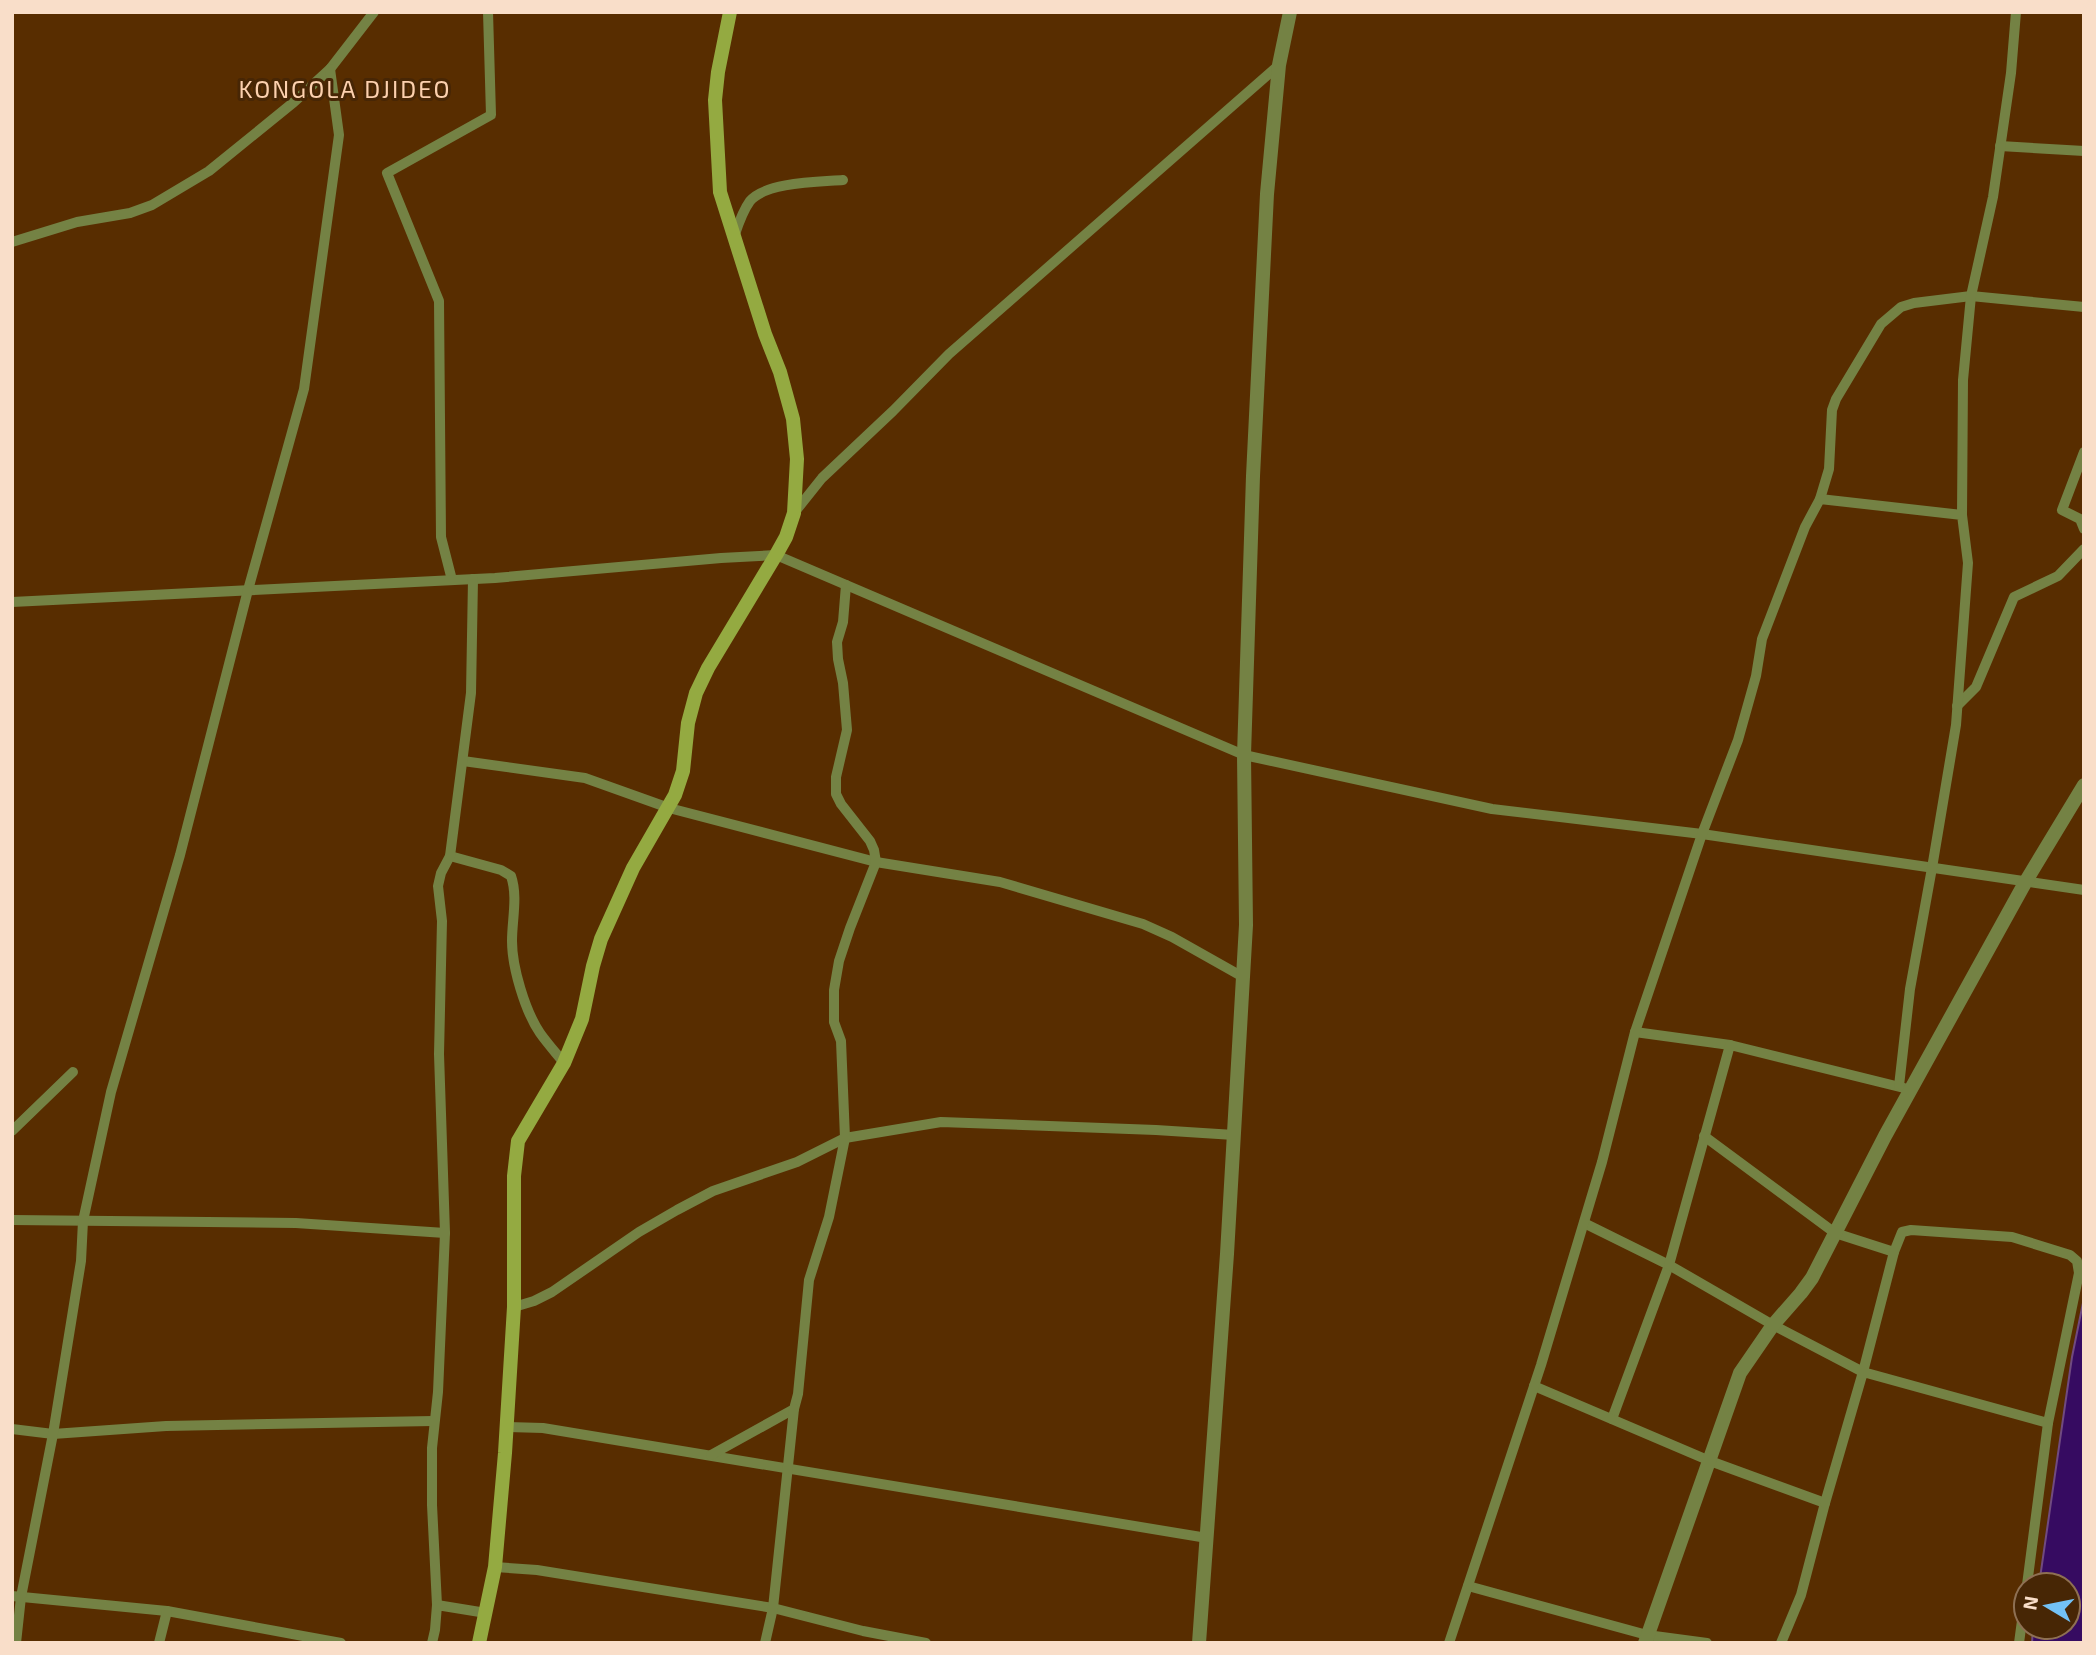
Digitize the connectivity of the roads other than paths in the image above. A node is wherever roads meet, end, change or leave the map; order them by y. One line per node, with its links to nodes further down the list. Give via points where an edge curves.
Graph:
1 (374, 12): 7 (street)
2 (488, 12): 23 (street, via 491,115 387,173 439,301 442,537)
3 (730, 12): 11 (main road, via 715,100 720,192)
4 (1290, 12): 6 (street)
5 (2016, 12): 8 (street)
6 (1279, 65): 17 (street, via 949,354 822,478); 28 (street, via 1267,194)
7 (330, 69): 12 (street, via 209,171 152,205); 25 (street, via 339,135 304,389)
8 (2000, 146): 9 (street); 13 (street)
9 (2084, 151)
10 (843, 180): 11 (street, via 793,185 752,199)
11 (733, 237): 17 (main road, via 793,419 797,459)
12 (12, 242)
13 (1971, 296): 14 (street); 16 (street, via 1901,307 1881,324 1832,410 1829,469); 18 (street, via 1963,380)
14 (2084, 307)
15 (2084, 452): 19 (street, via 2062,510 2080,519)
16 (1820, 499): 18 (street); 32 (street, via 1762,639 1738,740)
17 (794, 513): 21 (main road)
18 (1962, 516): 27 (street, via 1968,557)
19 (2084, 529)
20 (2084, 549): 27 (street, via 2058,576 2014,597 1976,687)
21 (776, 555): 22 (street); 24 (street); 31 (main road, via 696,693 683,771)
22 (473, 579): 23 (street); 29 (street, via 471,693)
23 (452, 580): 25 (street)
24 (846, 585): 28 (street); 34 (street, via 837,642 847,730 836,794 870,841)
25 (248, 590): 26 (street); 49 (street, via 180,855 111,1092)
26 (12, 602)
27 (1957, 706): 35 (street)
28 (1244, 755): 32 (street, via 1492,809); 38 (street)
29 (463, 761): 31 (street, via 576,776); 33 (street)
30 (2084, 785): 36 (street)
31 (669, 808): 34 (street); 41 (main road, via 633,868 601,939 582,1019)
32 (1702, 834): 35 (street); 39 (street)
33 (450, 856): 41 (street, via 511,876 515,888 512,947 526,1006); 51 (street, via 438,886)
34 (876, 862): 38 (street, via 1000,882 1143,924); 47 (street, via 843,950 834,990)
35 (1933, 868): 36 (street); 43 (street, via 1910,989)
36 (2026, 881): 37 (street); 43 (street)
37 (2084, 890)
38 (1243, 978): 45 (street)
39 (1635, 1032): 40 (street); 50 (street)
40 (1730, 1045): 43 (street); 46 (street)
41 (564, 1063): 55 (main road, via 518,1141)
42 (73, 1072): 44 (street)
43 (1904, 1088): 52 (street)
44 (12, 1131)
45 (1234, 1135): 47 (street, via 941,1122); 70 (street)
46 (1704, 1136): 52 (street); 54 (street)
47 (845, 1138): 55 (street, via 797,1162 713,1191 639,1232 552,1292); 59 (street, via 829,1217 809,1280)
48 (12, 1220): 49 (street)
49 (83, 1221): 51 (street, via 296,1223); 65 (street, via 81,1261)
50 (1584, 1223): 54 (street); 58 (street)
51 (445, 1233): 61 (street)
52 (1835, 1233): 53 (street); 56 (street, via 1807,1285)
53 (1894, 1252): 57 (street); 62 (street, via 1902,1232 1911,1230 2012,1237 2077,1261 2079,1272)
54 (1669, 1265): 56 (street); 60 (street)
55 (514, 1307): 63 (main road)
56 (1773, 1325): 57 (street); 67 (street, via 1740,1373)
57 (1863, 1372): 62 (street); 69 (street)
58 (1534, 1386): 60 (street); 73 (street)
59 (794, 1409): 66 (street); 68 (street)
60 (1612, 1419): 67 (street)
61 (433, 1421): 65 (street, via 166,1426); 75 (street)
62 (2048, 1423): 72 (street)
63 (506, 1427): 66 (street, via 543,1428); 71 (main road)
64 (12, 1429): 65 (street)
65 (53, 1434): 74 (street)
66 (711, 1455): 68 (street)
67 (1710, 1461): 69 (street); 79 (street)
68 (788, 1469): 70 (street); 76 (street)
69 (1825, 1503): 90 (street, via 1801,1595)
70 (1207, 1538): 87 (street)
71 (495, 1567): 76 (street, via 562,1573); 78 (main road)
72 (2029, 1571)
73 (1468, 1586): 79 (street); 88 (street)
74 (17, 1597): 77 (street); 80 (street)
75 (438, 1605): 78 (street); 83 (street)
76 (773, 1608): 85 (street); 86 (street)
77 (167, 1611): 81 (street); 82 (street)
78 (486, 1613): 84 (main road)
79 (1646, 1639): 89 (street)
80 (16, 1643)
81 (159, 1643)
82 (341, 1643)
83 (432, 1643)
84 (479, 1643)
85 (765, 1643)
86 (926, 1643)
87 (1199, 1643)
88 (1449, 1643)
89 (1707, 1643)
90 (1781, 1643)

